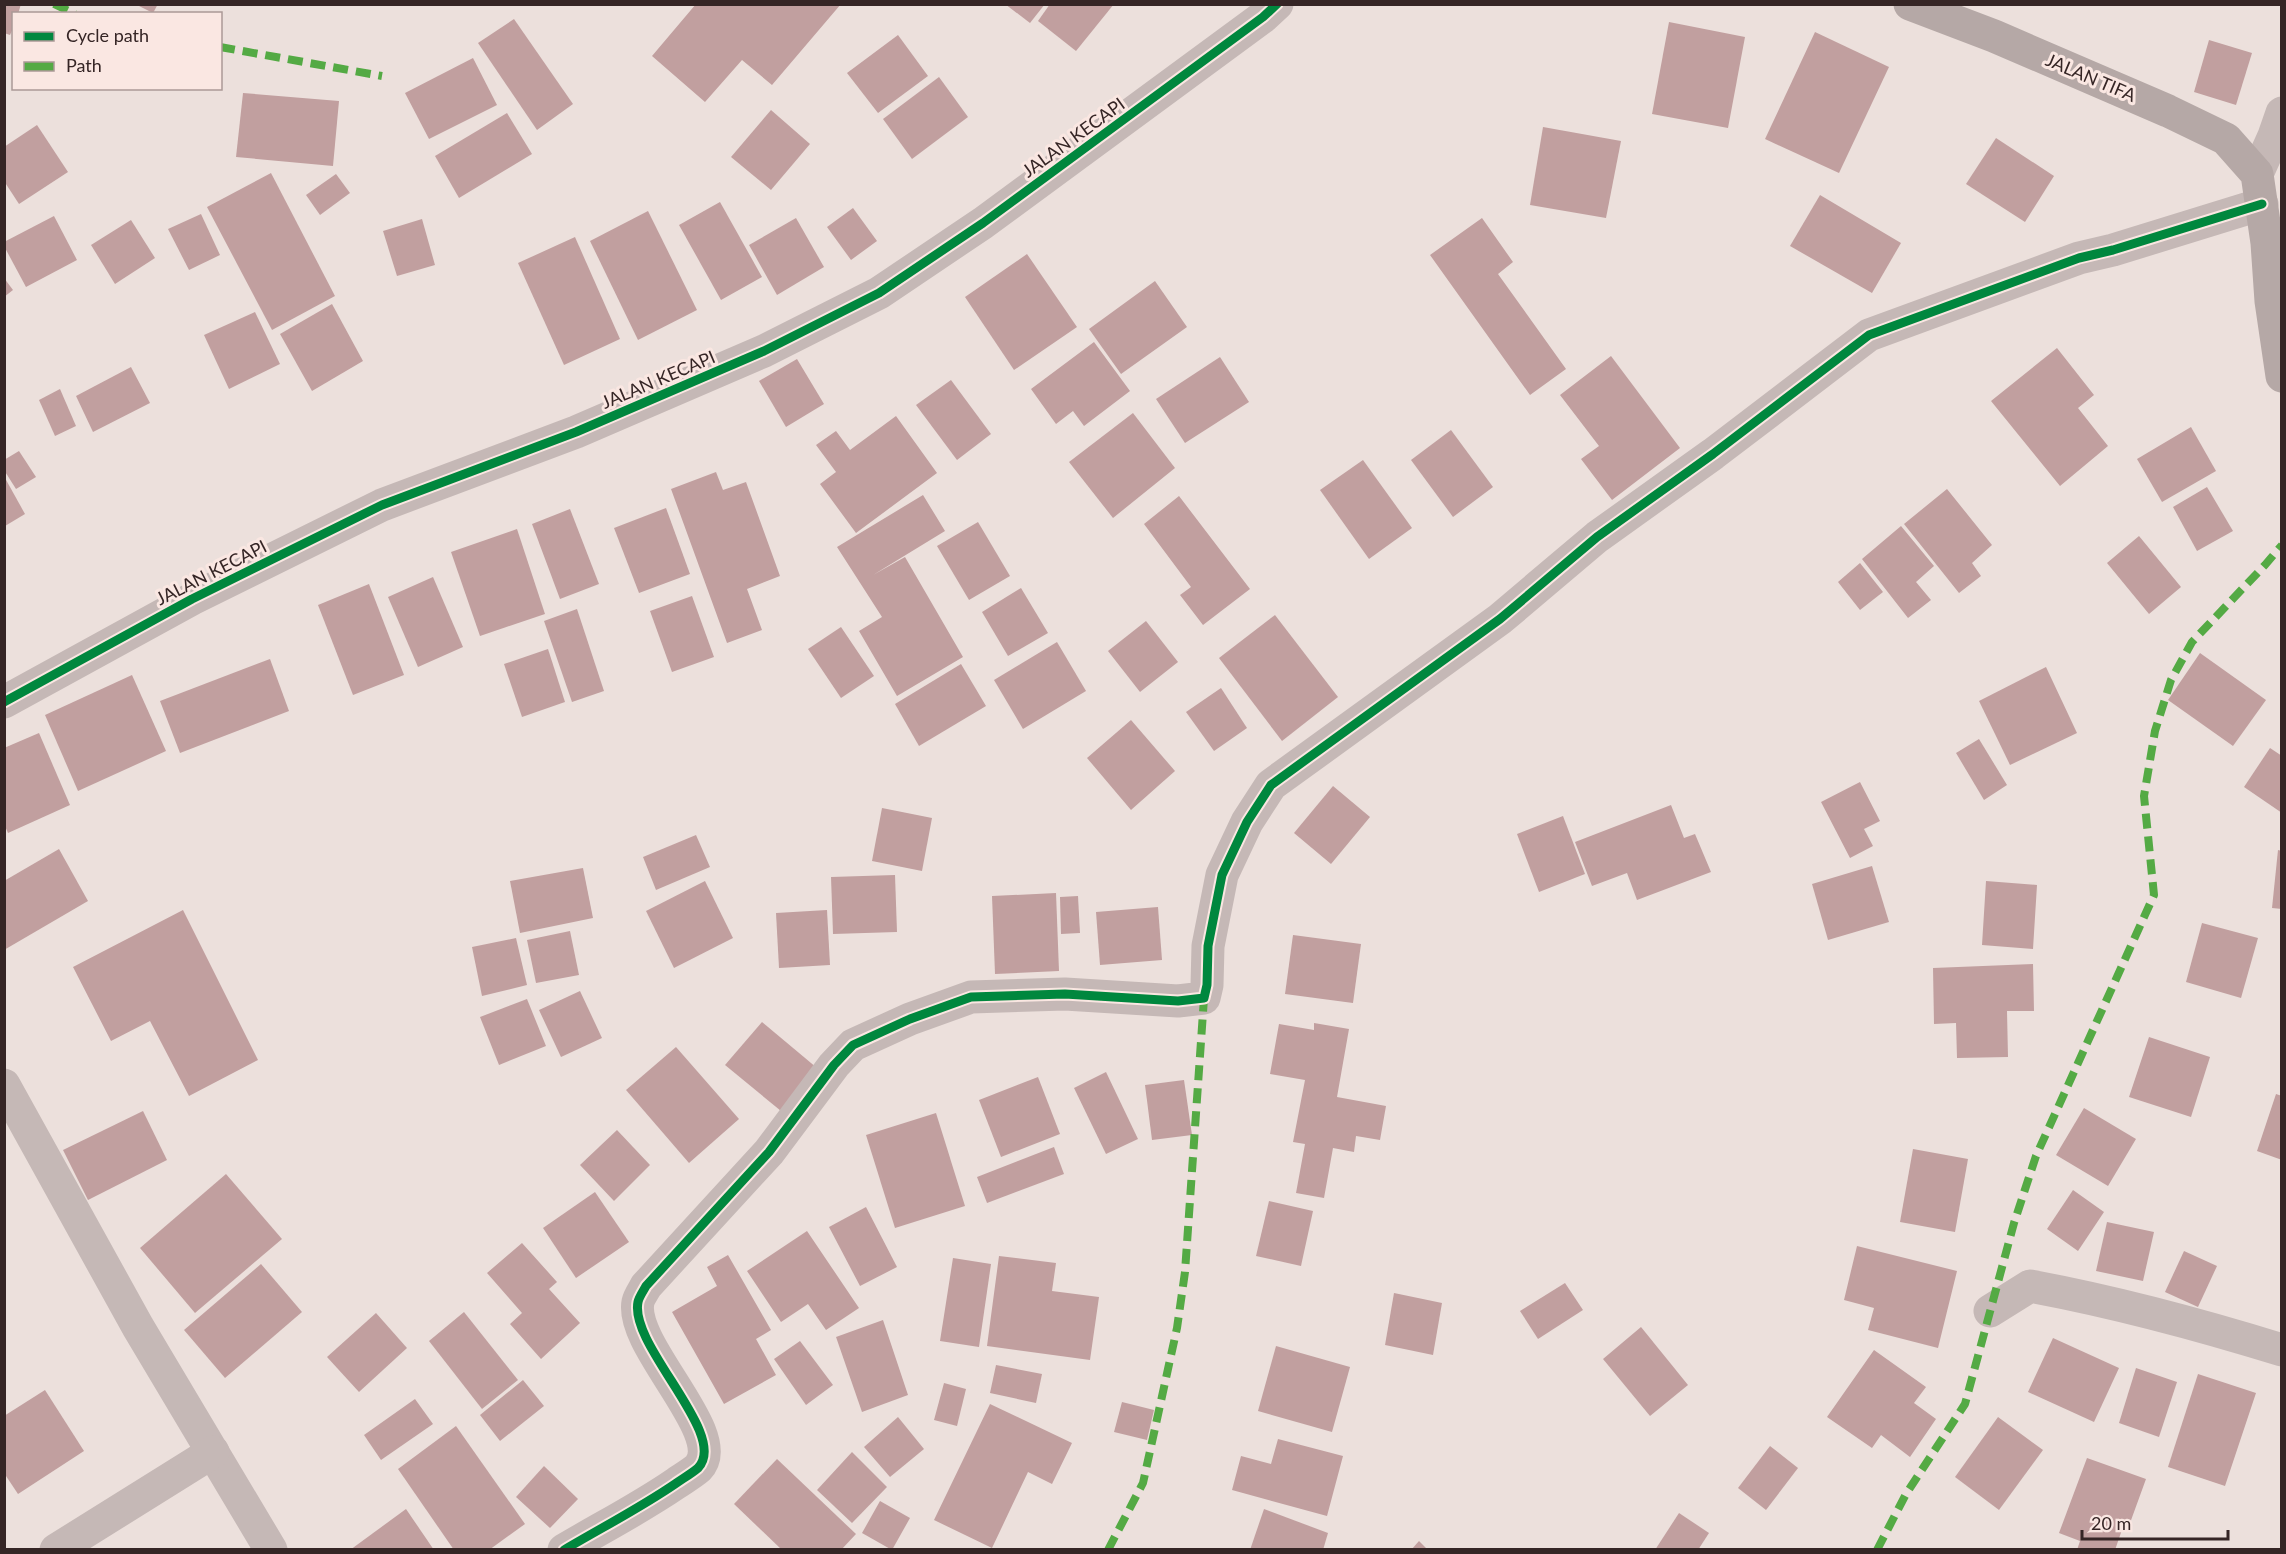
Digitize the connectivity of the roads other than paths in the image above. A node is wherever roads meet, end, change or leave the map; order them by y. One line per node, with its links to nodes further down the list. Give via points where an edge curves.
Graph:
1 (1277, 4): 6 (street, JALAN KECAPI, via 983,223 879,293 764,351 576,432 382,505 192,599)
2 (1910, 4): 4 (street, JALAN TIFA, via 1994,36 2226,139)
3 (2282, 113): 4 (street)
4 (2259, 189): 5 (street); 13 (street, via 2113,250 2079,258 1869,336 1597,537 1500,619 1271,785 1247,822 1222,875 1208,946 1204,998 1178,1001 1065,994 971,997 853,1045 769,1152 646,1286 638,1302 645,1337 703,1440 704,1454 699,1467)
5 (2282, 376)
6 (4, 702)
7 (4, 1085): 10 (street, via 138,1327)
8 (1990, 1311): 9 (street, via 2030,1286 2102,1300)
9 (2282, 1350)
10 (213, 1452): 11 (street); 12 (street)
11 (56, 1550)
12 (271, 1550)
13 (564, 1550)

